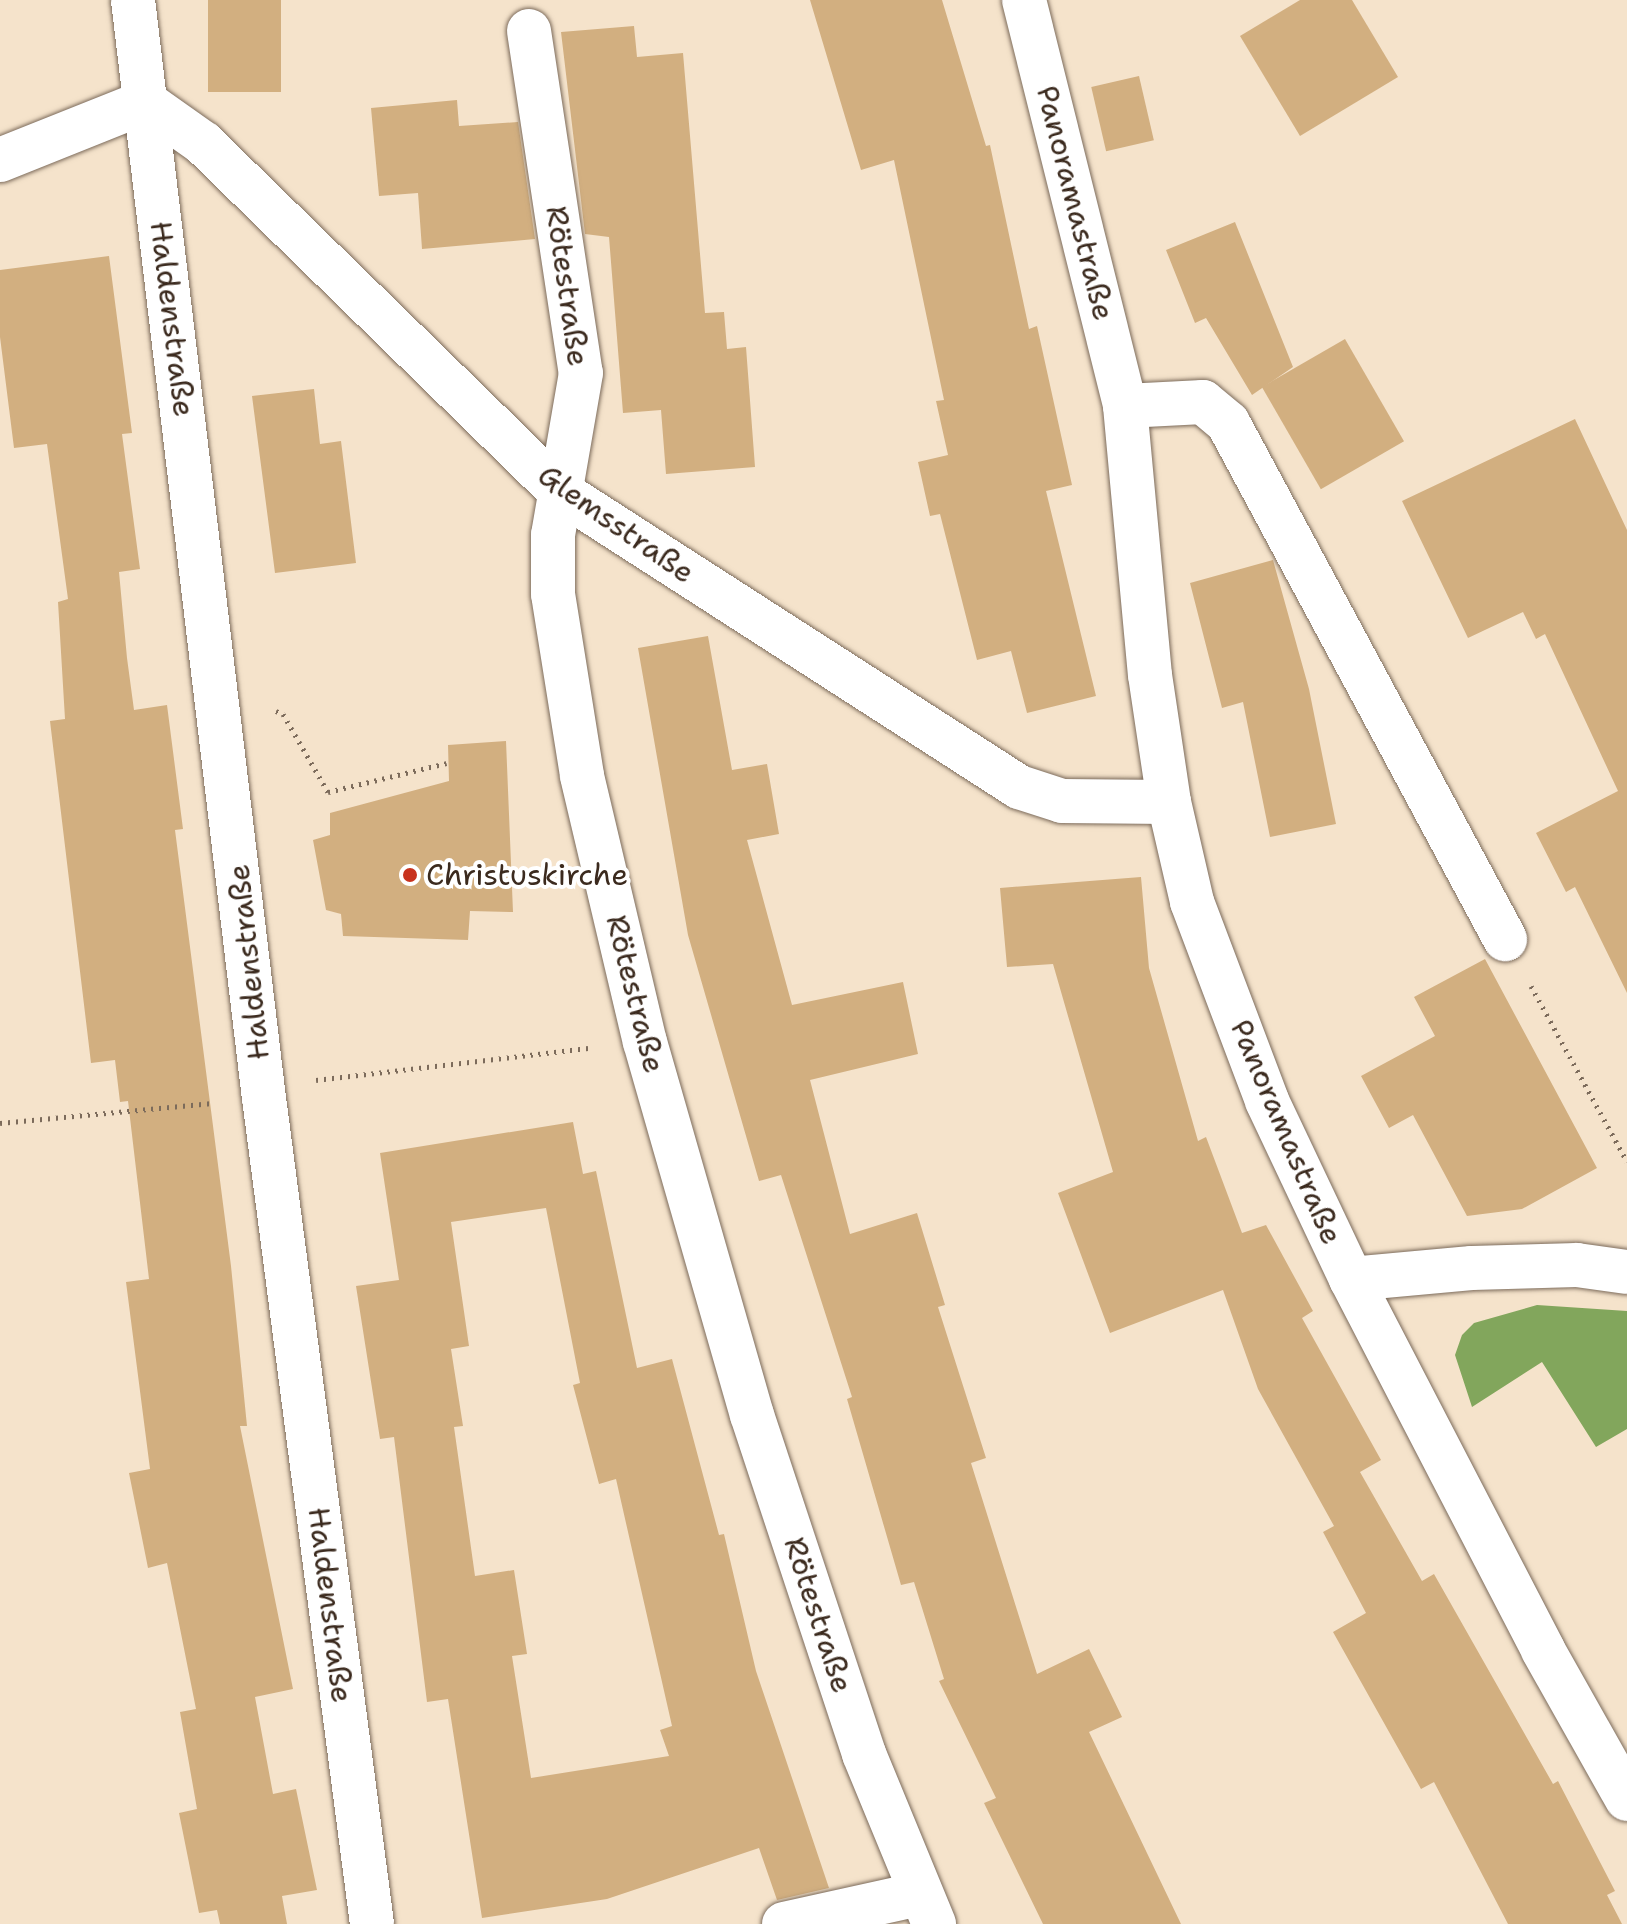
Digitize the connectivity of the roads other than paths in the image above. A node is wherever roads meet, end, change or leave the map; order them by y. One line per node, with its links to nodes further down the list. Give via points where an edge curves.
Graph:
1 (133, 0): 4 (street, Haldenstraße)
2 (1024, 0): 6 (street, Panoramastraße)
3 (529, 31): 7 (street, Rötestraße, via 581,373)
4 (145, 102): 5 (street); 7 (street, Glemsstraße, via 203,143); 14 (street, Haldenstraße, via 264,1098)
5 (0, 160)
6 (1125, 406): 8 (street, Panoramastraße, via 1150,675); 9 (street, via 1203,402 1228,423)
7 (559, 491): 8 (street, Glemsstraße, via 1019,787 1062,801); 13 (street, Rötestraße, via 553,594 582,776 645,1042 752,1415 864,1754)
8 (1169, 802): 11 (street, Panoramastraße, via 1192,902 1267,1101)
9 (1505, 939)
10 (1627, 1272): 11 (street, via 1577,1265)
11 (1351, 1279): 12 (street, Panoramastraße, via 1543,1650)
12 (1627, 1799)
13 (927, 1909): 15 (street)
14 (372, 1924)
15 (784, 1924)

